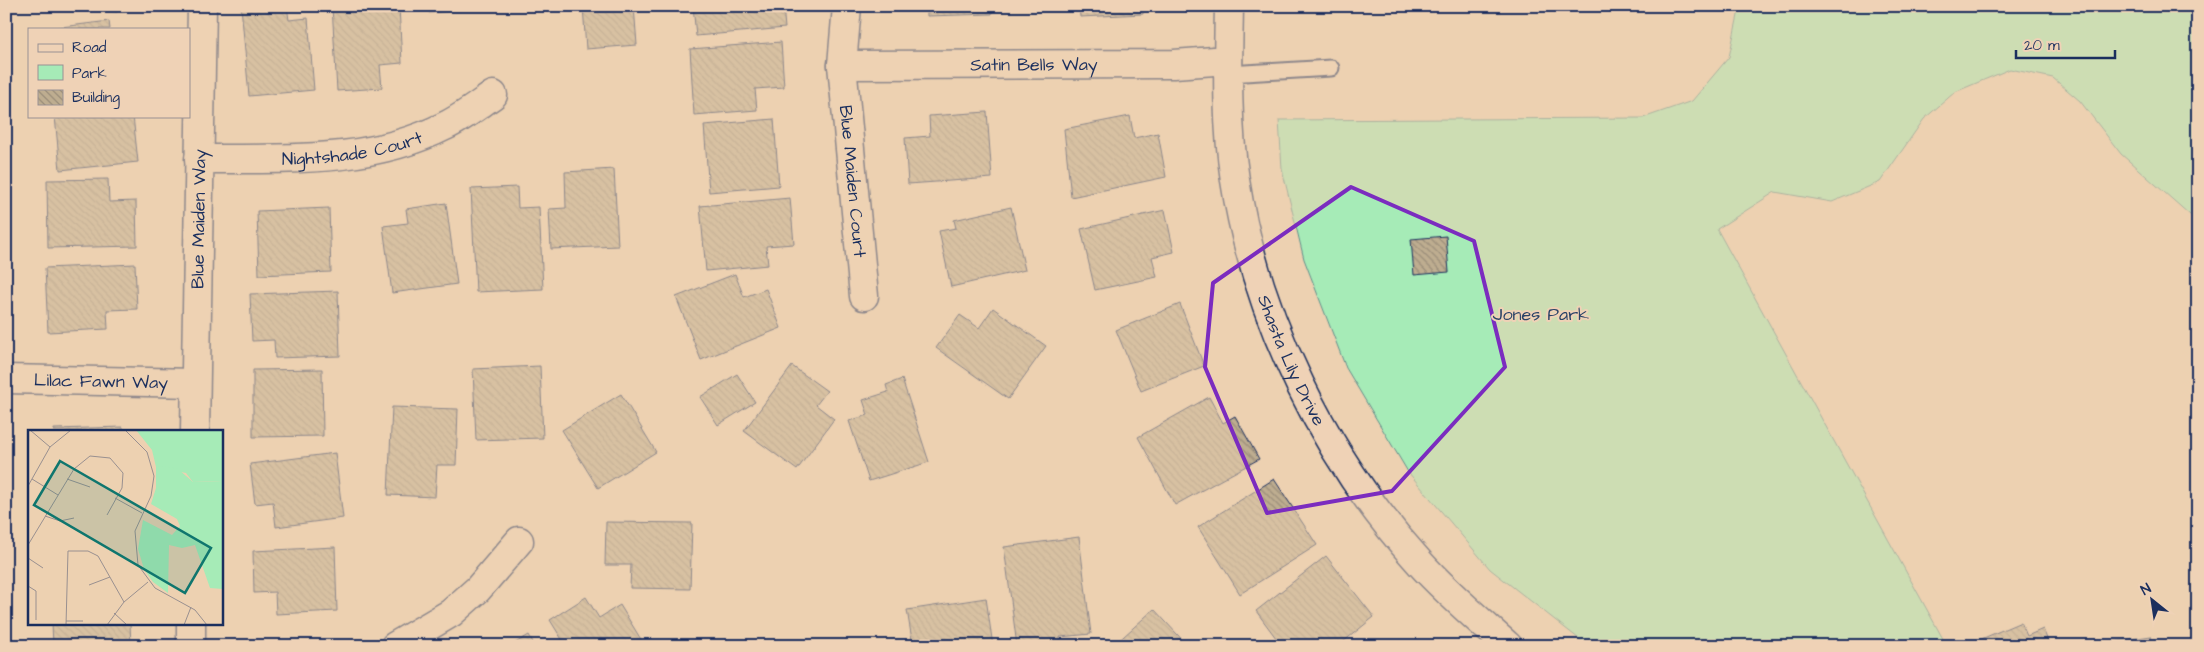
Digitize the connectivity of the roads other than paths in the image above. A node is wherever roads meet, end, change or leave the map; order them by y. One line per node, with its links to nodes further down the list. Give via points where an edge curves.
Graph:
1 (202, 6): 8 (street, Blue Maiden Way)
2 (847, 6): 4 (street)
3 (1229, 6): 5 (street, Shasta Lily Drive)
4 (842, 65): 5 (street, Satin Bells Way, via 1174,64); 9 (street, Blue Maiden Court)
5 (1228, 67): 6 (lane); 17 (street, Shasta Lily Drive, via 1235,180 1252,256 1291,367 1348,470 1394,533 1449,593)
6 (1331, 68)
7 (493, 96): 8 (street, Nightshade Court, via 446,126 377,151 341,157)
8 (199, 159): 11 (street, Blue Maiden Way)
9 (864, 296)
10 (6, 379): 11 (street, Lilac Fawn Way)
11 (195, 383): 12 (street, Blue Maiden Way)
12 (195, 430)
13 (519, 541): 16 (street, via 464,601)
14 (192, 624): 15 (street)
15 (191, 646)
16 (396, 646)
17 (1508, 646)

